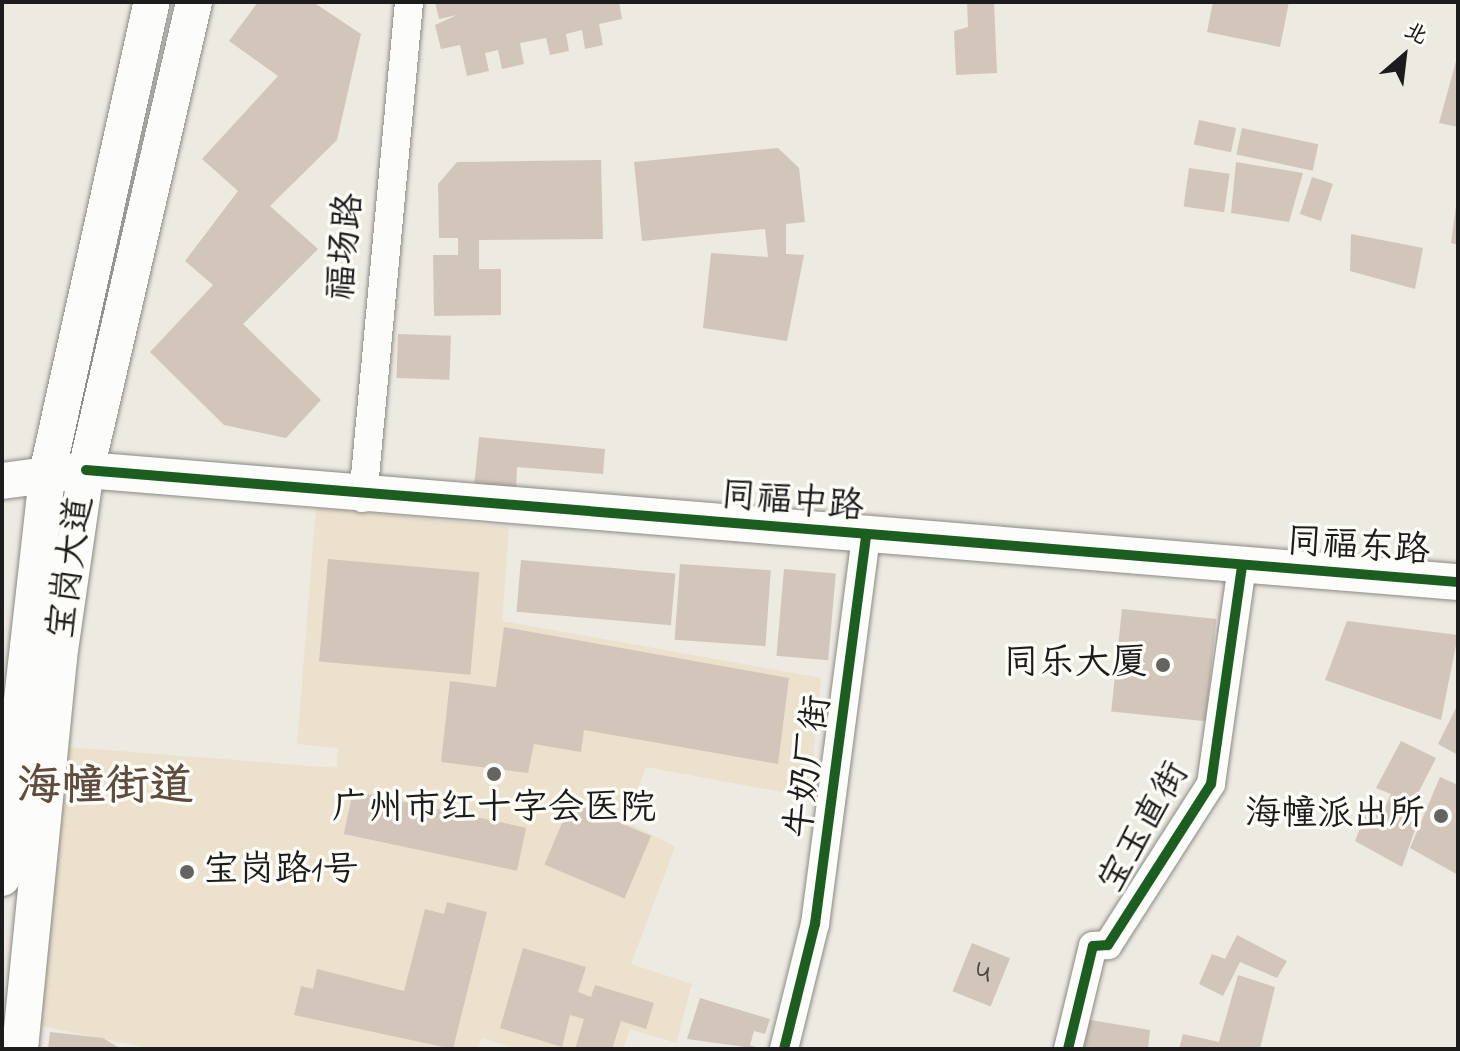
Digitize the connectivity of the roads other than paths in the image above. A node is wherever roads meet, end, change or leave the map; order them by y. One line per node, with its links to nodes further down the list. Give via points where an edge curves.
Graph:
1 (152, 2): 5 (main road, 宝岗大道)
2 (194, 2): 4 (main road, 宝岗大道)
3 (409, 2): 7 (street, 福场路)
4 (86, 470): 5 (main road, 同福中路); 7 (main road, 同福中路); 12 (main road, 宝岗大道, via 59,657)
5 (47, 474): 6 (main road, 同福中路); 11 (main road, 宝岗大道)
6 (2, 481)
7 (363, 498): 8 (main road, 同福中路)
8 (866, 537): 9 (main road, 同福中路); 13 (street, 牛奶厂街, via 815,924)
9 (1248, 568): 10 (main road, 同福东路); 14 (street, 宝玉直街, via 1211,784 1108,945 1093,946)
10 (1458, 582)
11 (2, 878)
12 (20, 1049)
13 (784, 1049)
14 (1068, 1049)

